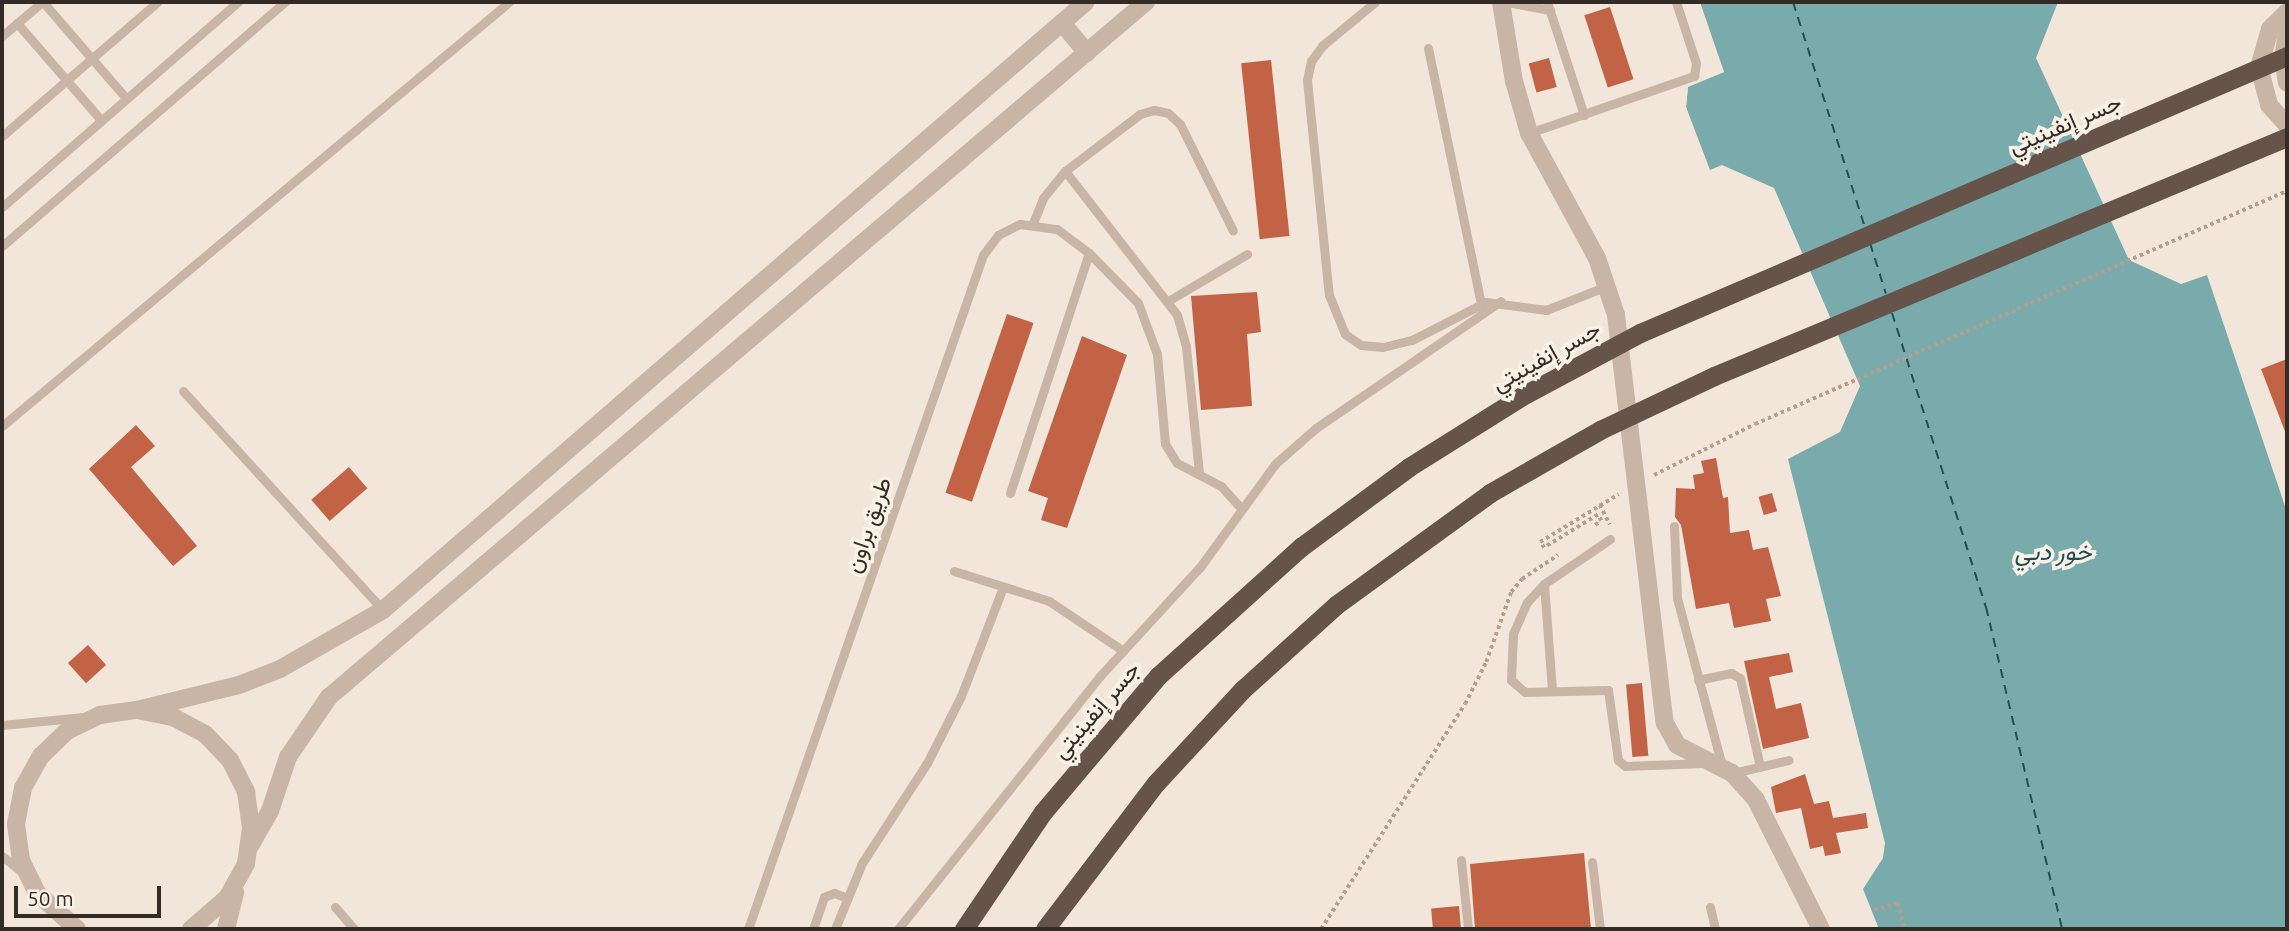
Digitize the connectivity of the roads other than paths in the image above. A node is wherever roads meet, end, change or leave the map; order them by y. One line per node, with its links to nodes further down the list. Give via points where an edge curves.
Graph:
1 (42, 2): 14 (lane); 21 (lane)
2 (157, 2): 21 (lane)
3 (238, 2): 24 (lane)
4 (285, 2): 35 (lane)
5 (509, 2): 43 (lane)
6 (1146, 2): 19 (street)
7 (1375, 2): 41 (lane, via 1322,46 1308,71 1329,295 1335,317 1345,334 1361,345 1383,347 1422,335)
8 (1501, 2): 28 (street, via 1514,81)
9 (1507, 2): 12 (lane)
10 (1675, 2): 25 (lane, via 1697,67 1694,76)
11 (1079, 4): 15 (street)
12 (1549, 6): 25 (lane)
13 (2287, 12): 27 (street, via 2270,29 2259,67 2269,105)
14 (17, 23): 17 (lane); 22 (lane)
15 (1062, 23): 19 (street); 52 (street)
16 (2287, 31): 23 (street, via 2283,58)
17 (2, 36)
18 (1428, 48): 41 (lane)
19 (1087, 53): 62 (street, via 330,697 288,757 270,811)
20 (2287, 56): 79 (highway, جسر إنفينيتي, via 1701,305 1581,363 1454,438 1312,538 1200,634 1079,765)
21 (92, 59): 22 (lane); 24 (lane)
22 (66, 80): 26 (lane); 29 (lane)
23 (2287, 83)
24 (126, 98): 26 (lane)
25 (1584, 115): 28 (lane)
26 (101, 120): 32 (lane)
27 (2287, 125)
28 (1529, 132): 38 (street)
29 (2, 136)
30 (2287, 138): 80 (highway, via 1668,397 1490,493 1336,605 1242,690 1156,782)
31 (1065, 171): 33 (lane, via 1043,198); 34 (lane, via 1139,114 1162,111 1180,124); 39 (lane)
32 (2, 207)
33 (1033, 223): 36 (lane, via 1057,229); 75 (lane, طريق براون, via 1008,228 983,256)
34 (1233, 231)
35 (2, 246)
36 (1089, 253): 44 (lane, via 1138,303 1147,319 1157,354 1165,444 1177,463); 45 (lane)
37 (1247, 254): 39 (lane)
38 (1608, 286): 40 (lane, via 1546,310); 61 (street, via 1620,345 1665,723 1677,745)
39 (1168, 301): 44 (lane, via 1184,339)
40 (1501, 301): 41 (lane); 46 (lane, via 1316,428 1275,464)
41 (1481, 304)
42 (183, 391): 52 (lane)
43 (2, 426)
44 (1199, 473): 46 (lane, via 1221,486)
45 (1010, 493)
46 (1240, 507): 53 (lane, via 1200,567)
47 (1674, 526): 54 (lane, via 1677,598)
48 (1610, 539): 50 (lane)
49 (954, 570): 51 (lane)
50 (1544, 584): 55 (lane); 55 (lane, via 1520,612 1510,674 1519,690)
51 (1003, 587): 53 (lane, via 1060,607); 68 (lane, via 961,696 927,764)
52 (383, 610): 56 (street, via 280,669 239,685)
53 (1122, 650): 78 (lane)
54 (1698, 680): 60 (lane, via 1731,673 1740,678); 61 (lane)
55 (1552, 691): 61 (lane, via 1608,690 1618,760 1625,766)
56 (137, 710): 57 (street); 62 (street, via 190,724 224,753 246,792)
57 (100, 715): 58 (lane); 66 (street, via 53,743 23,788 17,832)
58 (2, 725)
59 (1789, 760): 60 (lane)
60 (1760, 767): 61 (lane)
61 (1722, 768): 84 (street, via 1756,800)
62 (250, 846): 67 (street)
63 (2, 856): 66 (lane)
64 (1461, 860): 81 (lane)
65 (1592, 862): 82 (lane)
66 (27, 876): 71 (street)
67 (238, 882): 72 (street, via 216,911); 73 (street)
68 (845, 897): 76 (lane, via 834,893 824,897); 77 (lane)
69 (335, 907): 74 (lane)
70 (1710, 907): 83 (lane)
71 (69, 926)
72 (191, 929)
73 (226, 929)
74 (354, 929)
75 (748, 929)
76 (813, 929)
77 (835, 929)
78 (898, 929)
79 (964, 929)
80 (1045, 929)
81 (1468, 929)
82 (1600, 929)
83 (1715, 929)
84 (1821, 929)

